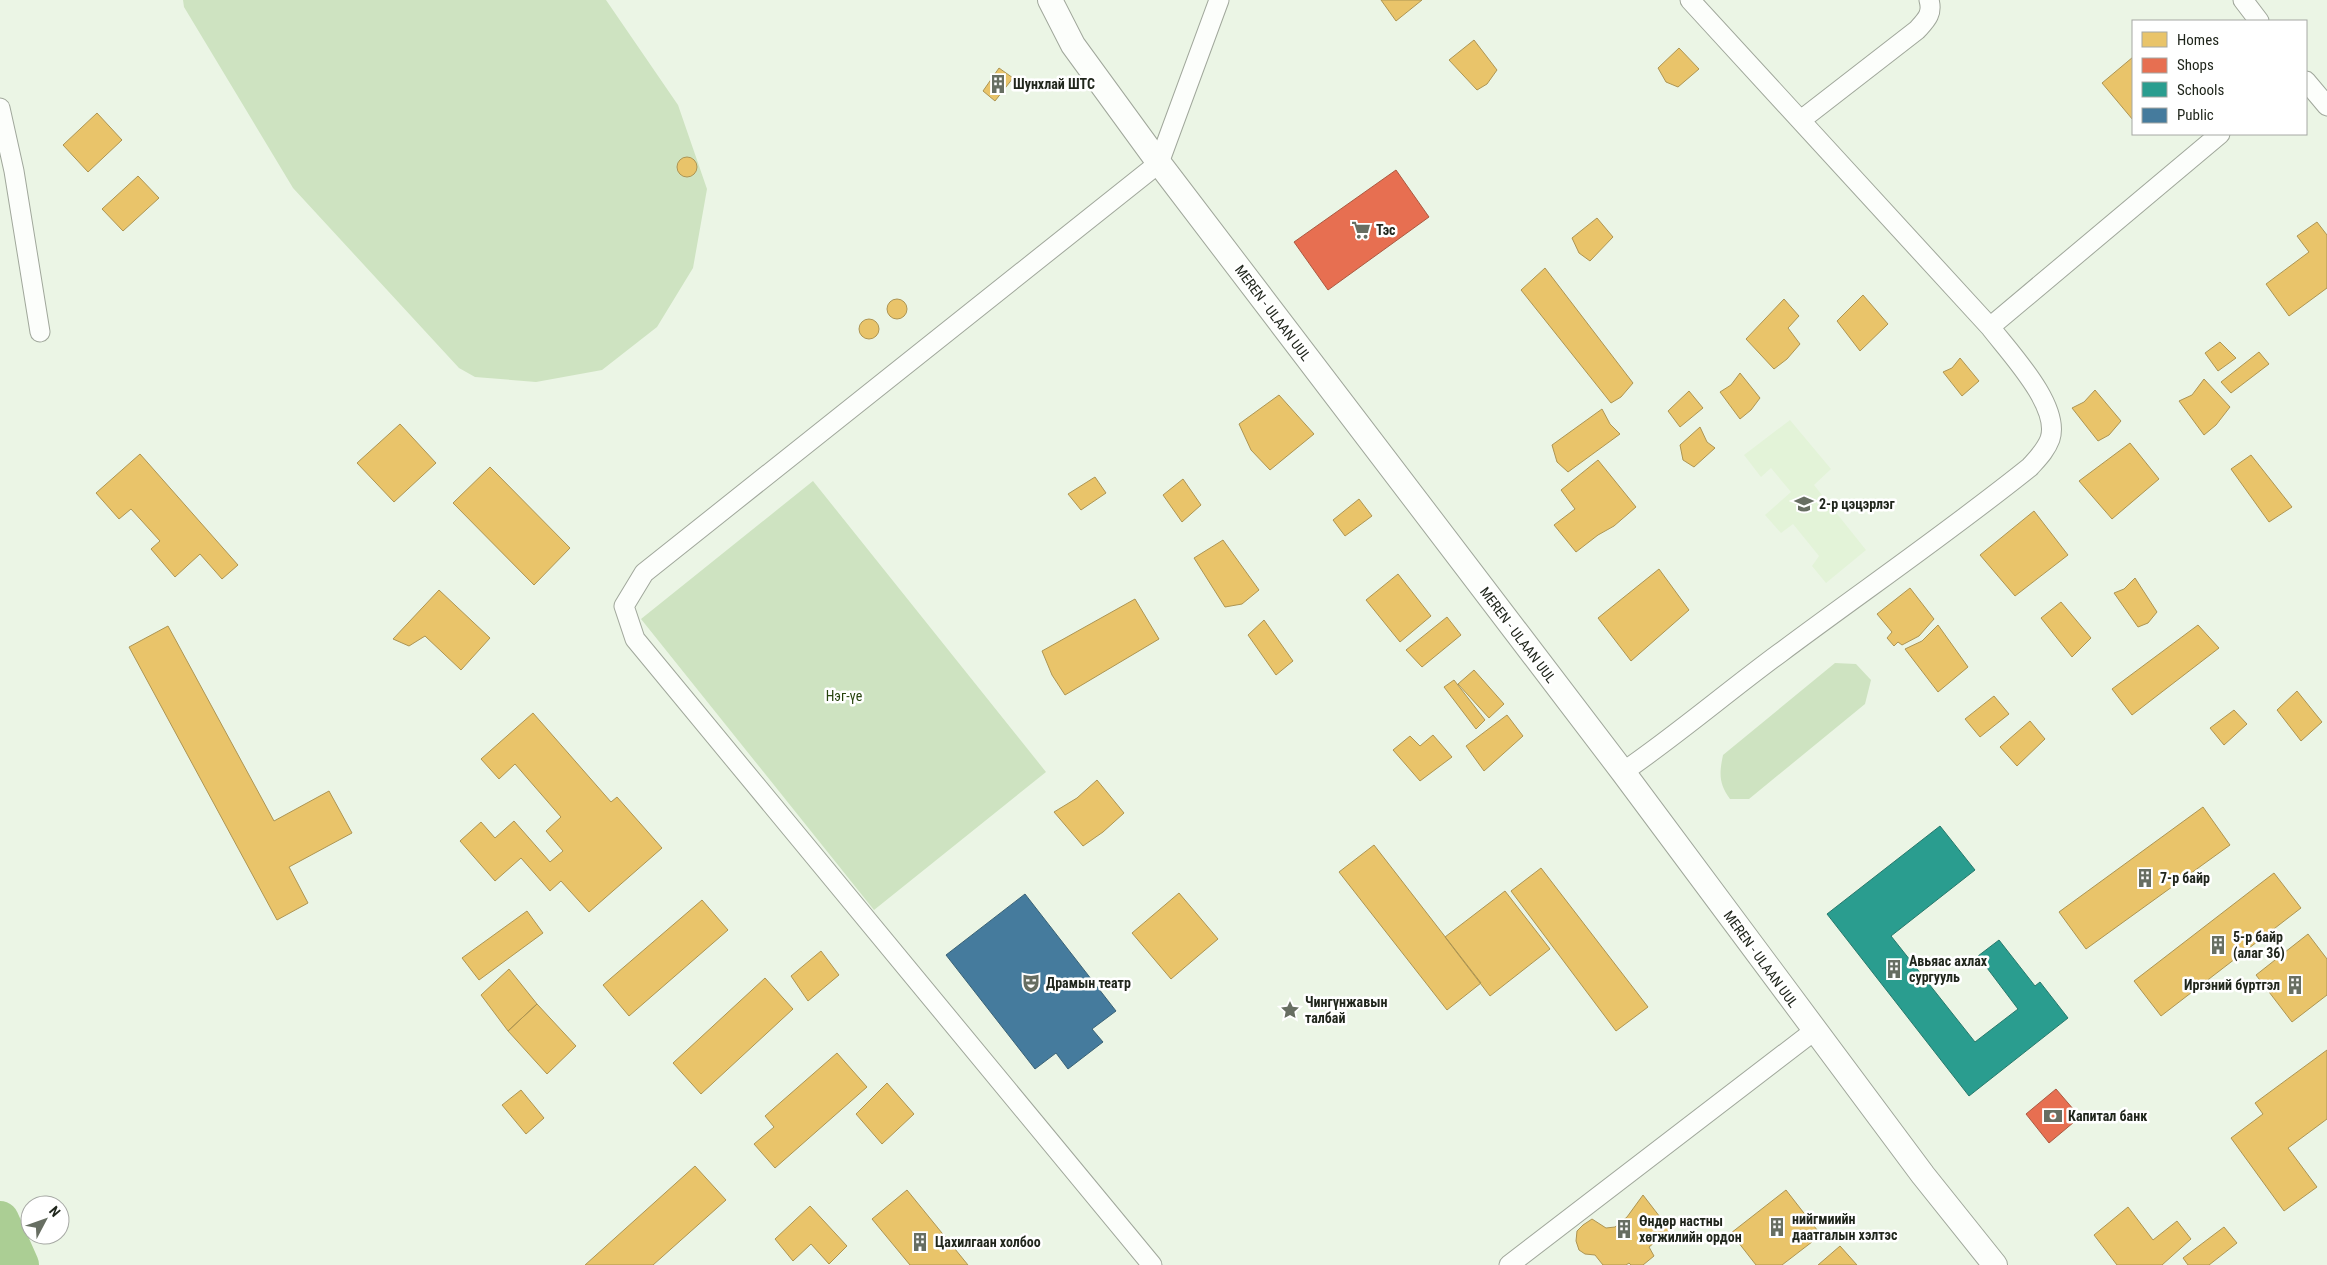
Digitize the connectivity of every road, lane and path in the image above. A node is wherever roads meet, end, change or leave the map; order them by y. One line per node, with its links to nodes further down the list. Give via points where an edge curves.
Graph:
1 (1050, 0): 12 (street, MEREN - ULAAN UUL, via 1072,45)
2 (1219, 0): 12 (street)
3 (1690, 0): 10 (street)
4 (1929, 0): 10 (street, via 1929,16 1917,30)
5 (2243, 0): 6 (street)
6 (2258, 20)
7 (2307, 82): 8 (street)
8 (2327, 106)
9 (0, 108): 14 (street, via 14,172)
10 (1801, 120): 13 (street)
11 (2219, 135): 13 (street)
12 (1159, 163): 15 (street, MEREN - ULAAN UUL); 17 (street, via 644,573 624,606 635,639)
13 (1990, 327): 15 (street, via 2047,406 2051,437 2046,448 2030,467 2006,486)
14 (40, 332)
15 (1623, 772): 16 (street, MEREN - ULAAN UUL)
16 (1814, 1031): 18 (street); 19 (street, MEREN - ULAAN UUL, via 1922,1175)
17 (1152, 1265)
18 (1509, 1265)
19 (1995, 1265)

